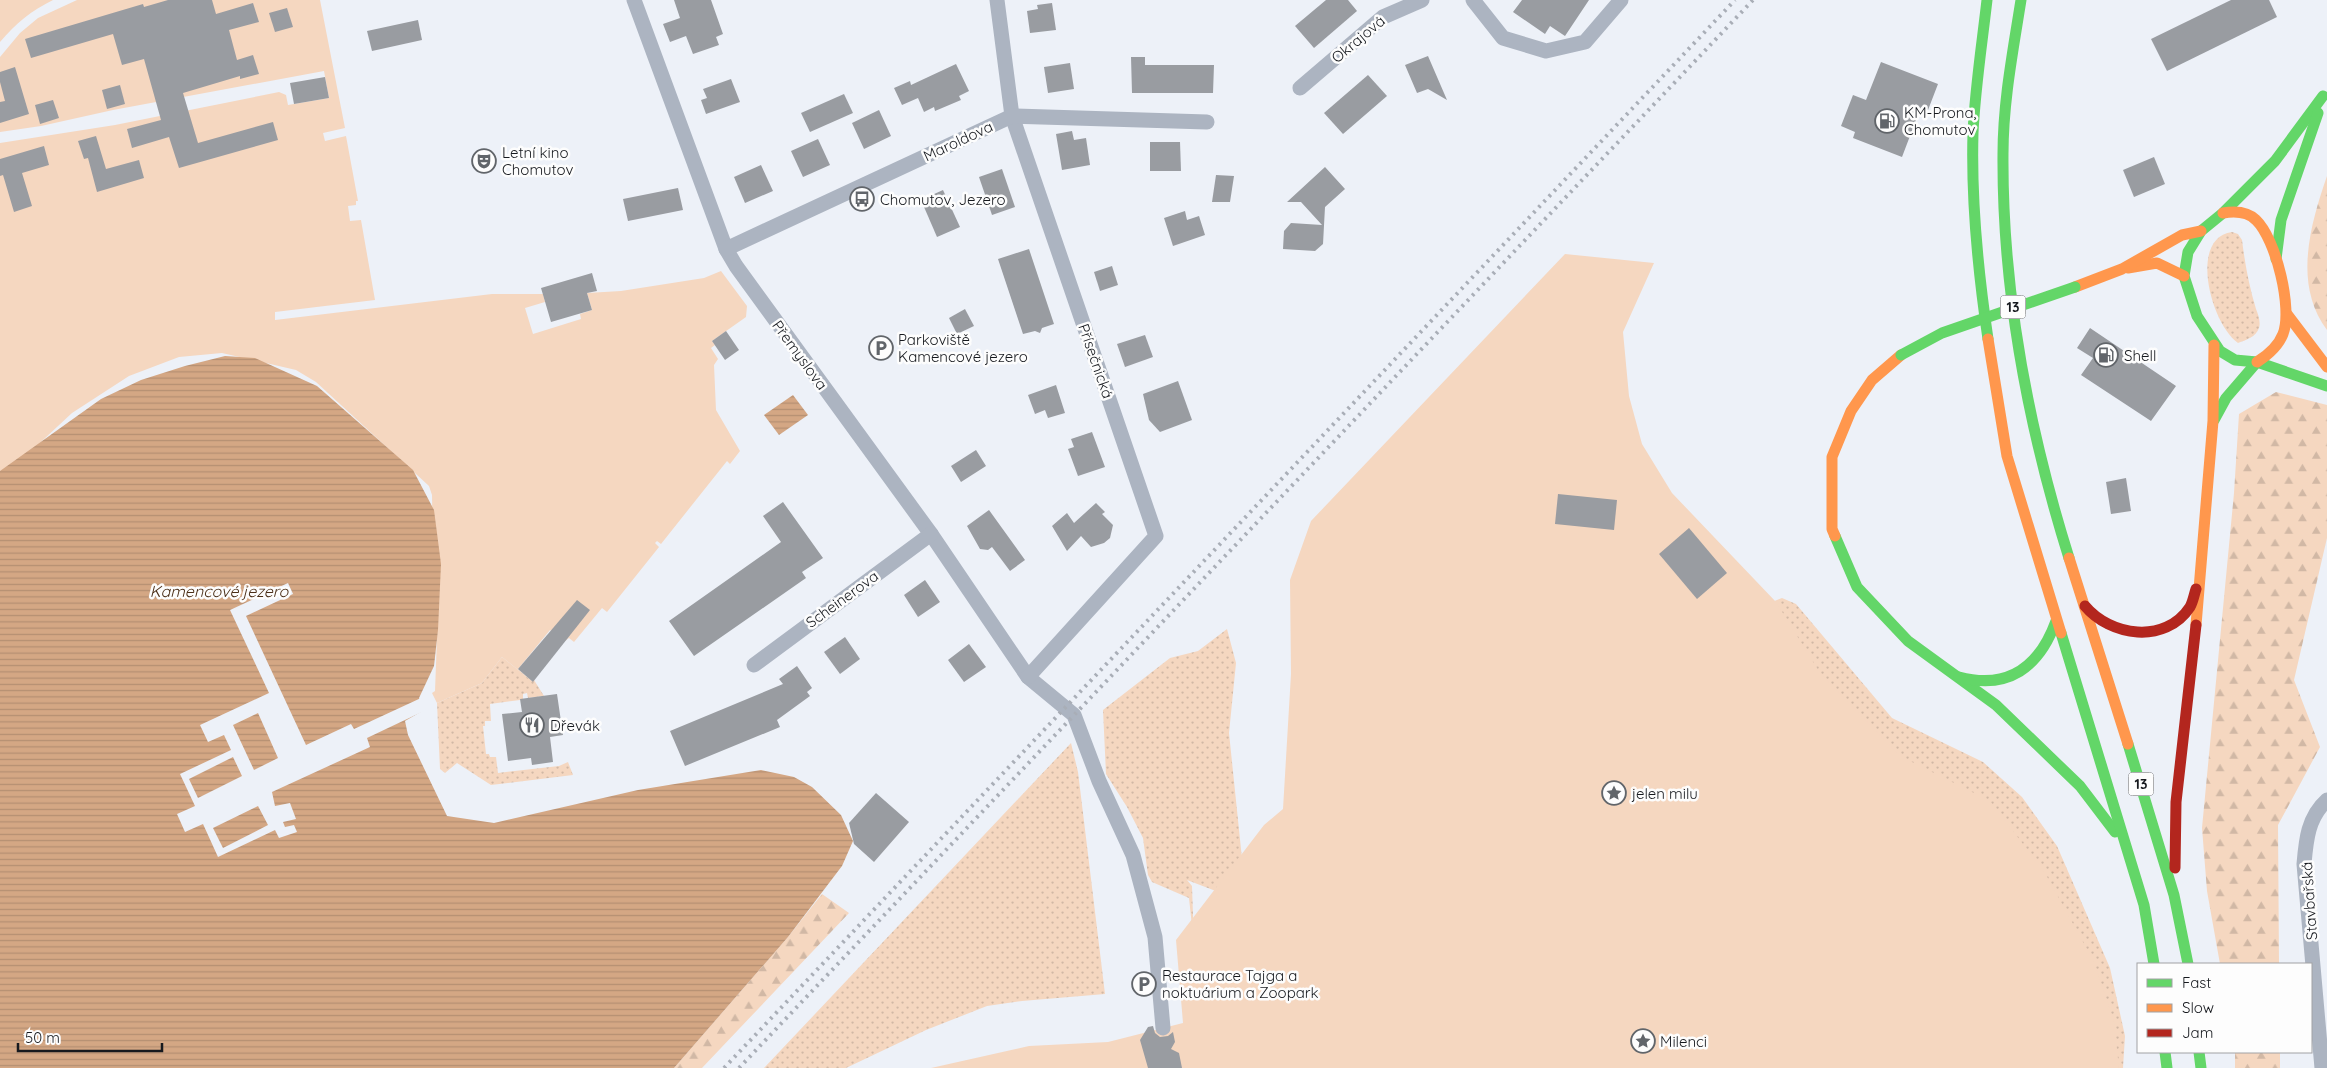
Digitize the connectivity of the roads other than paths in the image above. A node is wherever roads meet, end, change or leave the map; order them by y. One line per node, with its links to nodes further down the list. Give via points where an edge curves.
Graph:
1 (634, 0): 14 (street, Přemyslova)
2 (997, 0): 10 (street, Přísečnická)
3 (1422, 0): 8 (street, Okrajová, via 1383,17)
4 (1473, 0): 5 (street, via 1503,38 1546,51 1585,42)
5 (1622, 0)
6 (1987, 0): 27 (main road, 13, via 1976,88 1973,151 1974,218 1981,286 2007,456)
7 (2021, 0): 26 (main road, 13, via 2007,86 2003,153 2009,280 2021,366 2038,450)
8 (1300, 88)
9 (2325, 91): 12 (main road, via 2275,161); 15 (main road, via 2281,220)
10 (1012, 116): 11 (street, Maroldova); 14 (street, Maroldova); 30 (street, Přísečnická, via 1156,536)
11 (1207, 122)
12 (2223, 213): 13 (main road); 15 (main road, via 2244,213 2258,222)
13 (2200, 231): 16 (main road, via 2182,235); 17 (main road, via 2188,252)
14 (726, 248): 24 (street, Přemyslova)
15 (2276, 262): 18 (main road)
16 (2122, 269): 17 (main road, via 2157,263); 29 (main road, bridge, via 1942,333 1901,355 1872,380 1851,411 1838,442 1832,458 1832,529 1858,587 1908,642)
17 (2184, 276): 19 (main road, via 2198,316)
18 (2287, 314): 20 (main road, via 2284,332 2277,344 2268,356); 21 (main road)
19 (2214, 345): 20 (main road, via 2235,360); 23 (main road)
20 (2257, 362): 22 (main road); 23 (main road, via 2226,398)
21 (2327, 367)
22 (2327, 386)
23 (2214, 421): 25 (main road)
24 (931, 534): 28 (street, Scheinerova); 30 (street, Přemyslova)
25 (2198, 585): 26 (main road, via 2190,607 2181,616 2163,627 2144,632 2105,624); 33 (main road, via 2196,632 2176,802)
26 (2085, 606): 33 (main road, 13)
27 (2056, 621): 29 (main road, via 2051,639 2041,655 2021,672 2008,678 1980,682); 32 (main road, 13)
28 (754, 665)
29 (1953, 674): 32 (main road, via 1996,705 2080,786)
30 (1028, 677): 36 (street, Přemyslova, via 1074,715 1099,781 1133,854 1155,937)
31 (2327, 800): 41 (street, Stavbařská, via 2313,818 2304,864)
32 (2128, 850): 34 (main road, 13, via 2144,905)
33 (2174, 895): 35 (main road, 13)
34 (2154, 963)
35 (2188, 963)
36 (1163, 1028)
37 (2165, 1053): 39 (main road)
38 (2200, 1053): 40 (main road)
39 (2167, 1068)
40 (2201, 1068)
41 (2322, 1068)

